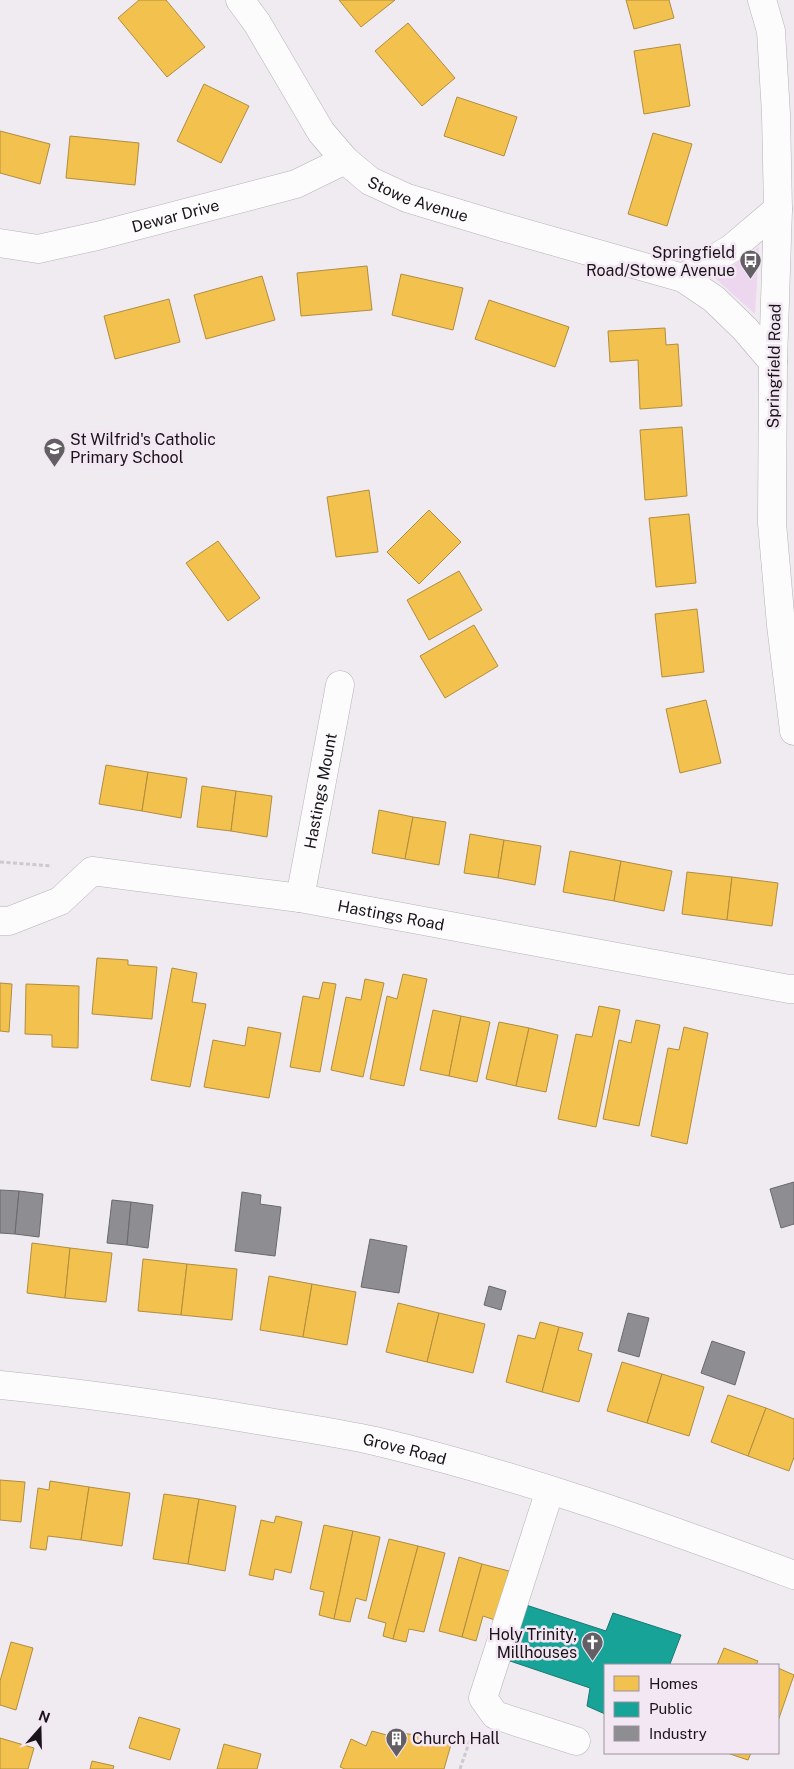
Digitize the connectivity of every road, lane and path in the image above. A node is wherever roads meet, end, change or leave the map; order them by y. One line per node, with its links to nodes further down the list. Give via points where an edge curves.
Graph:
1 (240, 0): 3 (street, Stowe Avenue, via 321,132)
2 (762, 0): 4 (street, Springfield Road, via 771,31)
3 (345, 160): 5 (street, Dewar Drive, via 296,184 97,236 38,248); 6 (street, Stowe Avenue, via 370,181 407,198)
4 (778, 209): 6 (street, via 732,248); 7 (street, Springfield Road)
5 (0, 243)
6 (683, 278): 7 (street, Stowe Avenue, via 714,299)
7 (773, 362): 8 (street, Springfield Road)
8 (783, 523): 10 (street, Springfield Road, via 782,625)
9 (340, 685): 13 (street, Hastings Mount)
10 (794, 731)
11 (0, 862): 12 (path)
12 (92, 871): 13 (street, Hastings Road); 14 (street, via 60,901 9,921)
13 (300, 898): 15 (street, Hastings Road)
14 (0, 921)
15 (794, 989)
16 (0, 1385): 17 (street, Grove Road, via 177,1406 373,1440)
17 (550, 1490): 18 (street, Grove Road); 19 (street, via 484,1698 495,1715)
18 (794, 1575)
19 (576, 1741)

